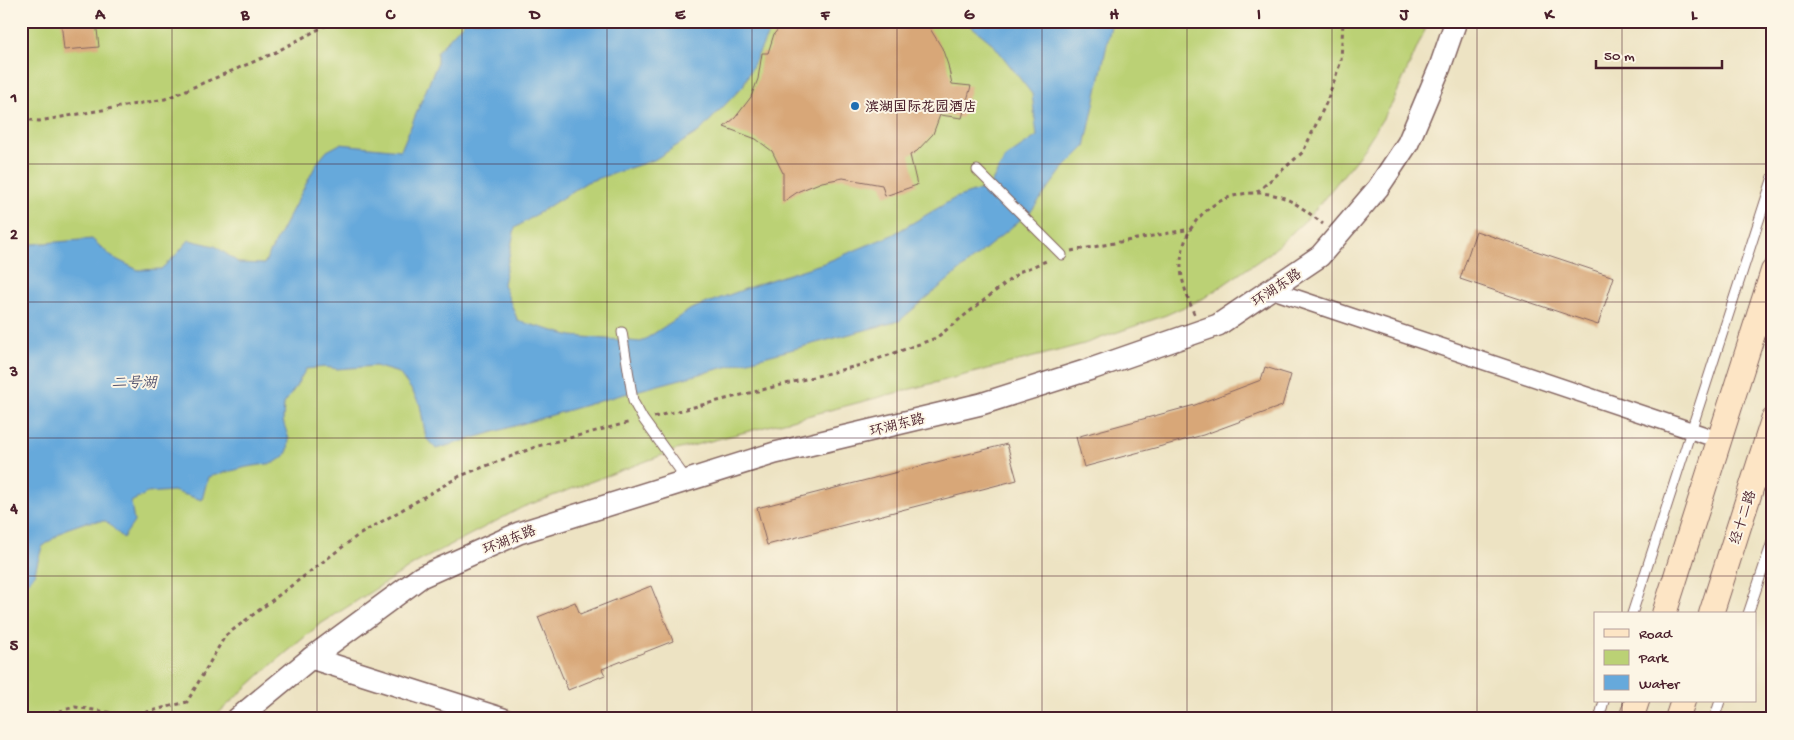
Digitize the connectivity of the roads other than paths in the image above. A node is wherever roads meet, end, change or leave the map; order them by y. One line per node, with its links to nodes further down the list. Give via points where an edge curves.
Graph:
1 (1456, 21): 6 (street, 环湖东路, via 1408,143 1378,188 1320,256)
2 (977, 170): 4 (lane)
3 (1773, 176): 9 (lane)
4 (1062, 254)
5 (1773, 272): 10 (main road)
6 (1272, 290): 9 (street); 12 (street, 环湖东路, via 1218,325 1094,368 981,404 775,453)
7 (622, 332): 12 (lane, via 633,402)
8 (1773, 420): 11 (main road, 经十二路)
9 (1691, 431): 10 (street); 14 (lane)
10 (1719, 440): 15 (main road)
11 (1768, 449): 16 (main road, 经十二路)
12 (687, 481): 18 (street, 环湖东路, via 519,533 421,578)
13 (1773, 539): 17 (lane)
14 (1633, 612)
15 (1665, 612)
16 (1712, 612)
17 (1749, 612)
18 (311, 658): 23 (street, 环湖东路); 24 (street)
19 (1604, 702): 25 (lane)
20 (1637, 702): 26 (main road)
21 (1683, 702): 27 (main road)
22 (1720, 702): 28 (lane)
23 (237, 719)
24 (503, 719)
25 (1598, 719)
26 (1631, 719)
27 (1677, 719)
28 (1714, 719)

